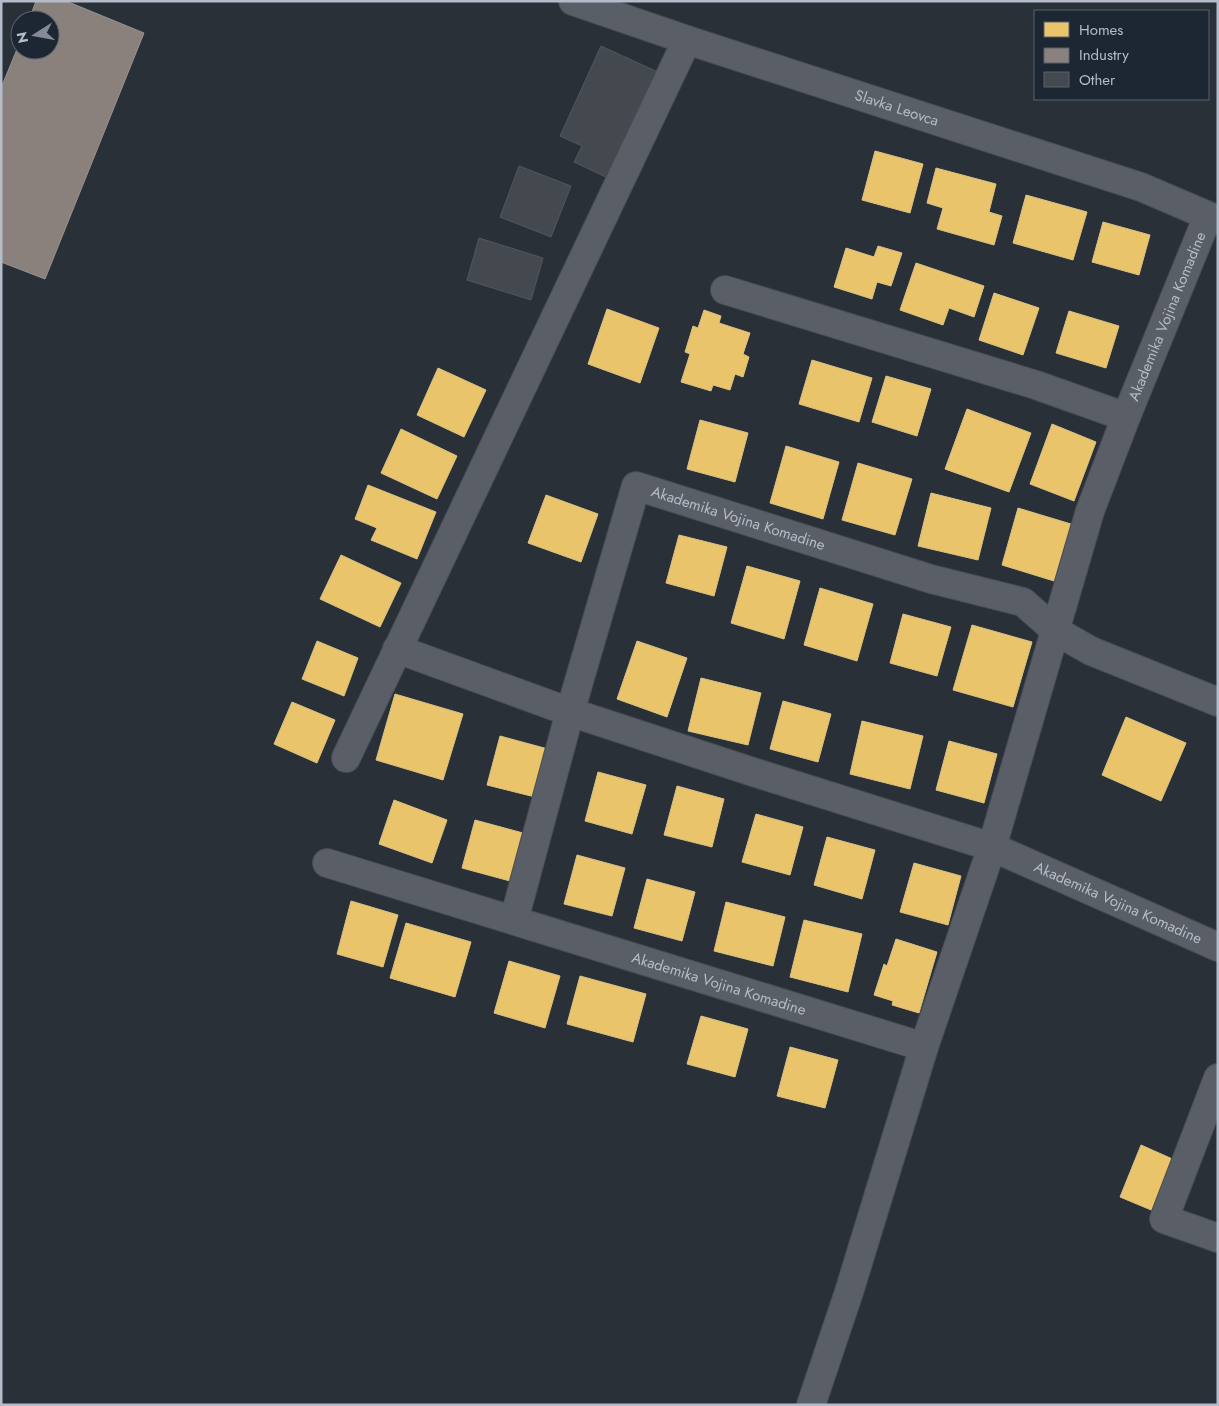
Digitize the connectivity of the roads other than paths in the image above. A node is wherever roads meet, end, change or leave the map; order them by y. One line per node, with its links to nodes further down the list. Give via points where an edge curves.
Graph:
1 (573, 1): 2 (street, Slavka Leovca)
2 (687, 40): 3 (street, Slavka Leovca, via 1141,187); 7 (street)
3 (1213, 218): 5 (street, Akademika Vojina Komadine)
4 (725, 290): 5 (street, Akademika Vojina Komadine, via 1036,385)
5 (1126, 417): 6 (street, Akademika Vojina Komadine, via 1090,511)
6 (1056, 631): 8 (street, Akademika Vojina Komadine, via 1091,651); 9 (street, Akademika Vojina Komadine, via 1023,602 930,579 636,486); 11 (street, Akademika Vojina Komadine)
7 (397, 649): 9 (street, Akademika Vojina Komadine); 10 (street)
8 (1218, 702)
9 (570, 712): 11 (street, Akademika Vojina Komadine); 13 (street, Akademika Vojina Komadine)
10 (346, 758)
11 (992, 847): 14 (street, Akademika Vojina Komadine); 15 (street, Akademika Vojina Komadine)
12 (327, 863): 13 (street, Akademika Vojina Komadine)
13 (514, 920): 15 (street, Akademika Vojina Komadine)
14 (1218, 947)
15 (924, 1047): 18 (street, Akademika Vojina Komadine)
16 (1218, 1078): 17 (street, via 1164,1219)
17 (1218, 1238)
18 (811, 1405)

